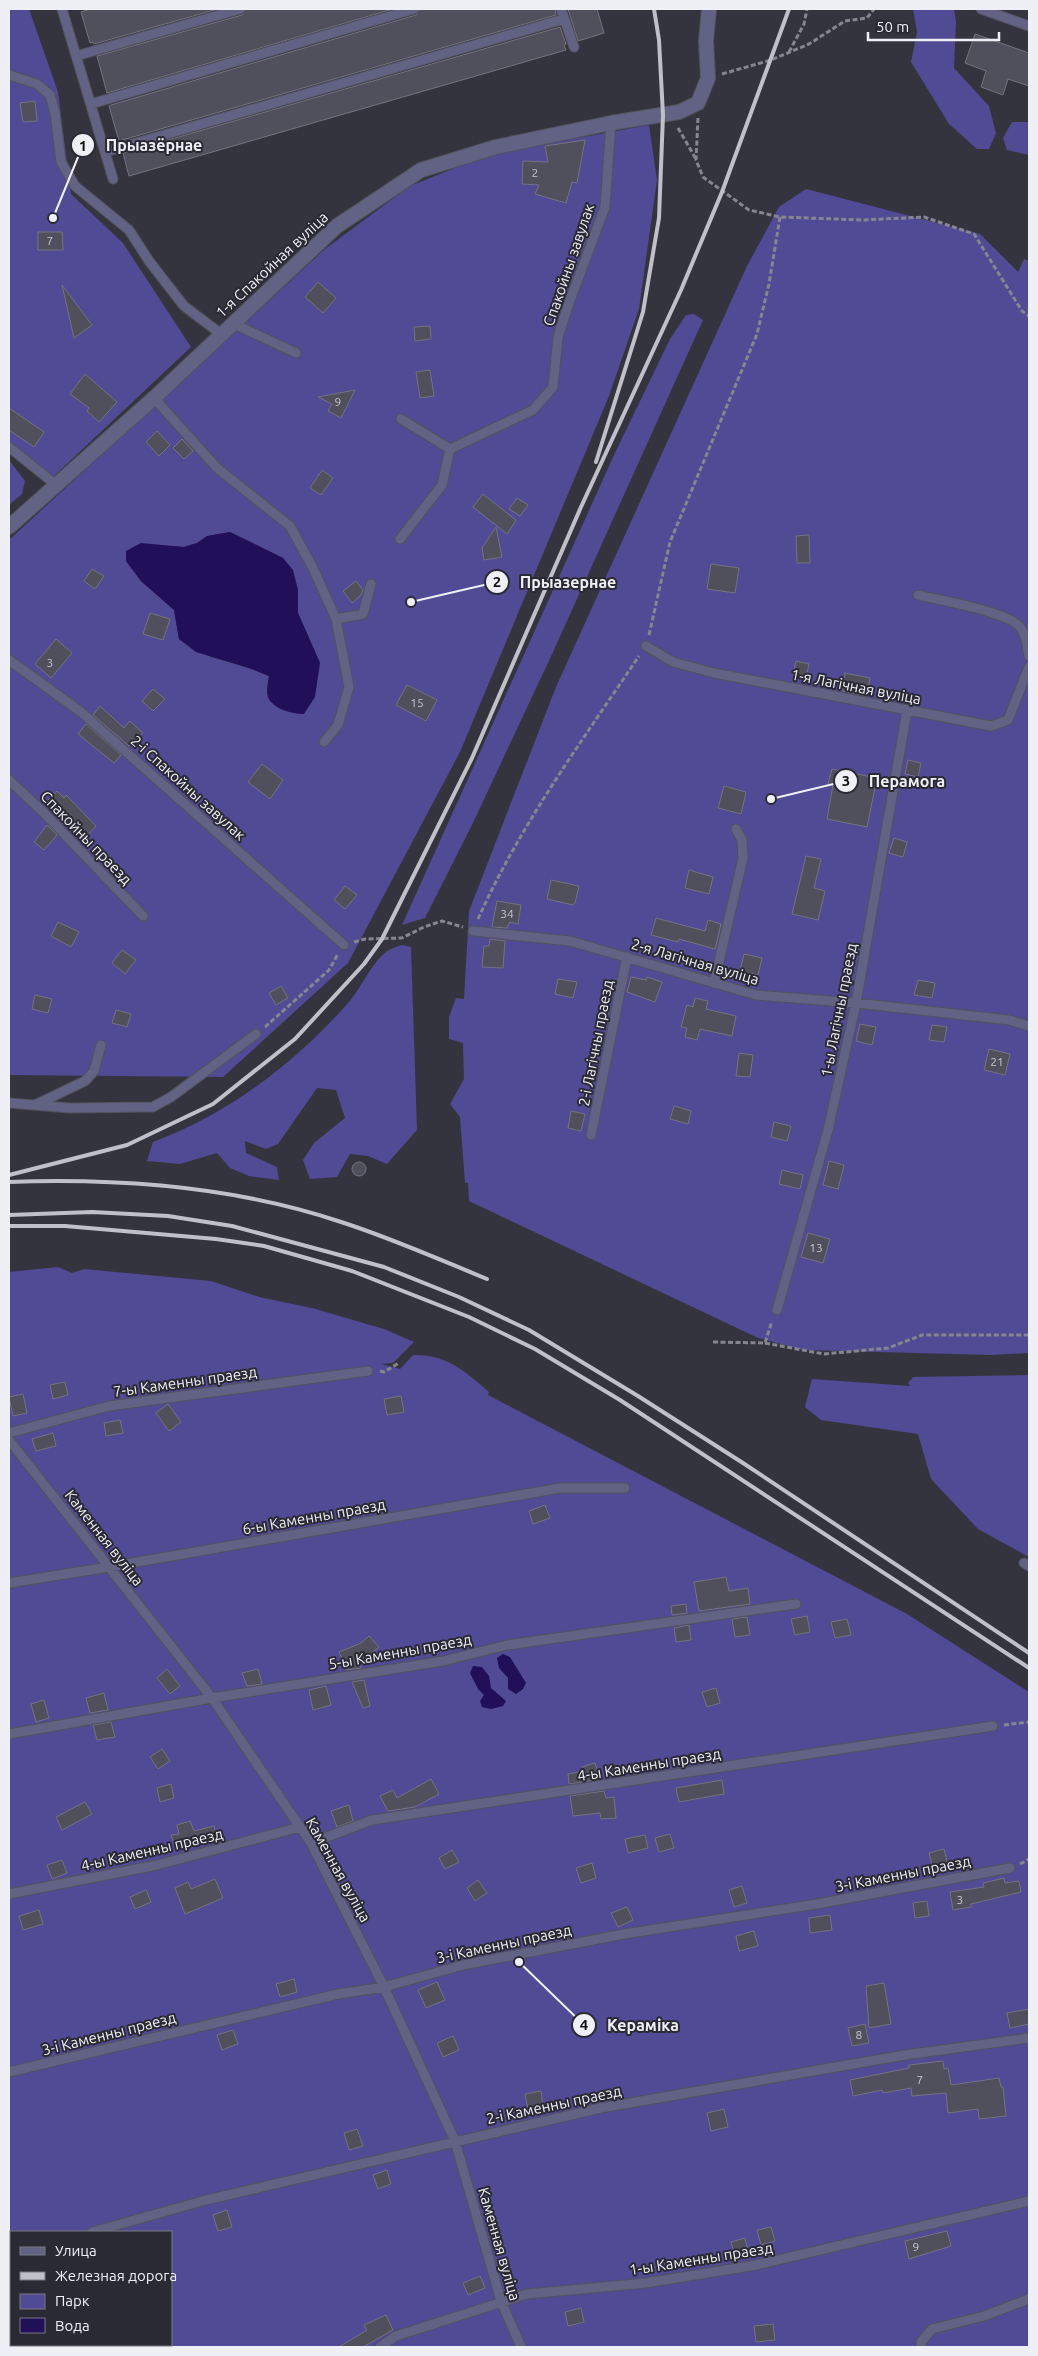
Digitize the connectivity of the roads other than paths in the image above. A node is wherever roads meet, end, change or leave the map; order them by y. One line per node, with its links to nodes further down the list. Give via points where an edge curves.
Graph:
1 (62, 9): 11 (lane)
2 (240, 9): 11 (lane)
3 (414, 9): 13 (lane)
4 (561, 9): 8 (lane)
5 (709, 9): 14 (street, 1-я Спакойная вуліца, via 706,41 708,78 698,103 679,112)
6 (981, 9): 7 (lane)
7 (1009, 13): 9 (lane)
8 (564, 19): 10 (lane); 15 (lane)
9 (1029, 26)
10 (574, 47)
11 (76, 56): 13 (lane)
12 (9, 75): 18 (lane, via 37,84 50,95 62,162 75,186 129,230 184,306)
13 (90, 104): 15 (lane)
14 (611, 123): 17 (street, 1-я Спакойная вуліца, via 496,147 421,170 337,226); 23 (lane, Спакойны завулак, via 606,207 561,329 553,387 533,410)
15 (105, 152): 16 (lane)
16 (113, 179)
17 (232, 324): 18 (street, 1-я Спакойная вуліца); 19 (lane)
18 (222, 334): 20 (street, 1-я Спакойная вуліца)
19 (296, 353)
20 (154, 398): 24 (street, 1-я Спакойная вуліца); 29 (lane, via 217,468 290,526)
21 (401, 419): 23 (lane)
22 (9, 446): 24 (lane)
23 (450, 448): 26 (lane, via 442,485)
24 (55, 484): 25 (street, 1-я Спакойная вуліца)
25 (9, 527)
26 (400, 539)
27 (372, 584): 29 (lane, via 363,614)
28 (918, 595): 31 (lane, via 1003,616 1019,625 1026,636)
29 (336, 619): 35 (lane, via 349,687 338,725)
30 (646, 646): 34 (lane, 1-я Лагічная вуліца, via 673,662 714,673)
31 (1029, 656)
32 (9, 660): 40 (lane, 2-і Спакойны завулак, via 81,712)
33 (1029, 667): 34 (lane, 1-я Лагічная вуліца, via 1008,720 991,726)
34 (907, 711): 43 (lane, 1-ы Лагічны праезд)
35 (324, 742)
36 (9, 780): 38 (lane, Спакойны праезд)
37 (736, 829): 42 (lane, via 742,840 743,858)
38 (143, 916)
39 (473, 931): 41 (lane, 2-я Лагічная вуліца, via 570,941)
40 (344, 945)
41 (627, 957): 42 (lane, 2-я Лагічная вуліца); 49 (lane, 2-і Лагічны праезд)
42 (714, 983): 43 (lane, 2-я Лагічная вуліца, via 756,995)
43 (856, 1003): 44 (lane, 2-я Лагічная вуліца, via 1009,1020); 50 (lane, 1-ы Лагічны праезд, via 828,1130)
44 (1029, 1026)
45 (256, 1034): 48 (lane, via 171,1098 153,1107)
46 (101, 1045): 48 (lane, via 94,1071 85,1081)
47 (9, 1103): 48 (lane)
48 (34, 1106)
49 (591, 1135)
50 (776, 1310)
51 (368, 1371): 52 (lane, 7-ы Каменны праезд, via 109,1406)
52 (9, 1433)
53 (9, 1440): 55 (lane, Каменная вуліца)
54 (625, 1488): 55 (lane, 6-ы Каменны праезд, via 560,1488)
55 (109, 1567): 56 (lane, 6-ы Каменны праезд); 58 (lane, Каменная вуліца)
56 (9, 1583)
57 (796, 1604): 58 (lane, 5-ы Каменны праезд, via 507,1645 443,1661)
58 (212, 1698): 60 (lane, 5-ы Каменны праезд); 61 (lane, Каменная вуліца)
59 (994, 1726): 62 (lane, 4-ы Каменны праезд, via 372,1820)
60 (9, 1734)
61 (300, 1827): 62 (lane, Каменная вуліца); 64 (lane, 4-ы Каменны праезд, via 157,1865)
62 (311, 1843): 65 (lane, Каменная вуліца)
63 (1010, 1868): 65 (lane, 3-і Каменны праезд, via 817,1904 624,1934 463,1965)
64 (9, 1894)
65 (384, 1987): 67 (lane, 3-і Каменны праезд, via 338,1994); 68 (lane, Каменная вуліца)
66 (1029, 2038): 68 (lane, 2-і Каменны праезд, via 905,2055 602,2108)
67 (9, 2072)
68 (455, 2141): 70 (lane, 2-і Каменны праезд, via 206,2200); 72 (lane, Каменная вуліца)
69 (1029, 2201): 72 (lane, 1-ы Каменны праезд, via 756,2266 646,2283 527,2294)
70 (96, 2231)
71 (1029, 2299): 75 (lane, via 984,2316 932,2328 921,2342)
72 (501, 2302): 73 (lane, 1-ы Каменны праезд, via 396,2336); 74 (lane, Каменная вуліца)
73 (380, 2347)
74 (520, 2347)
75 (921, 2347)

